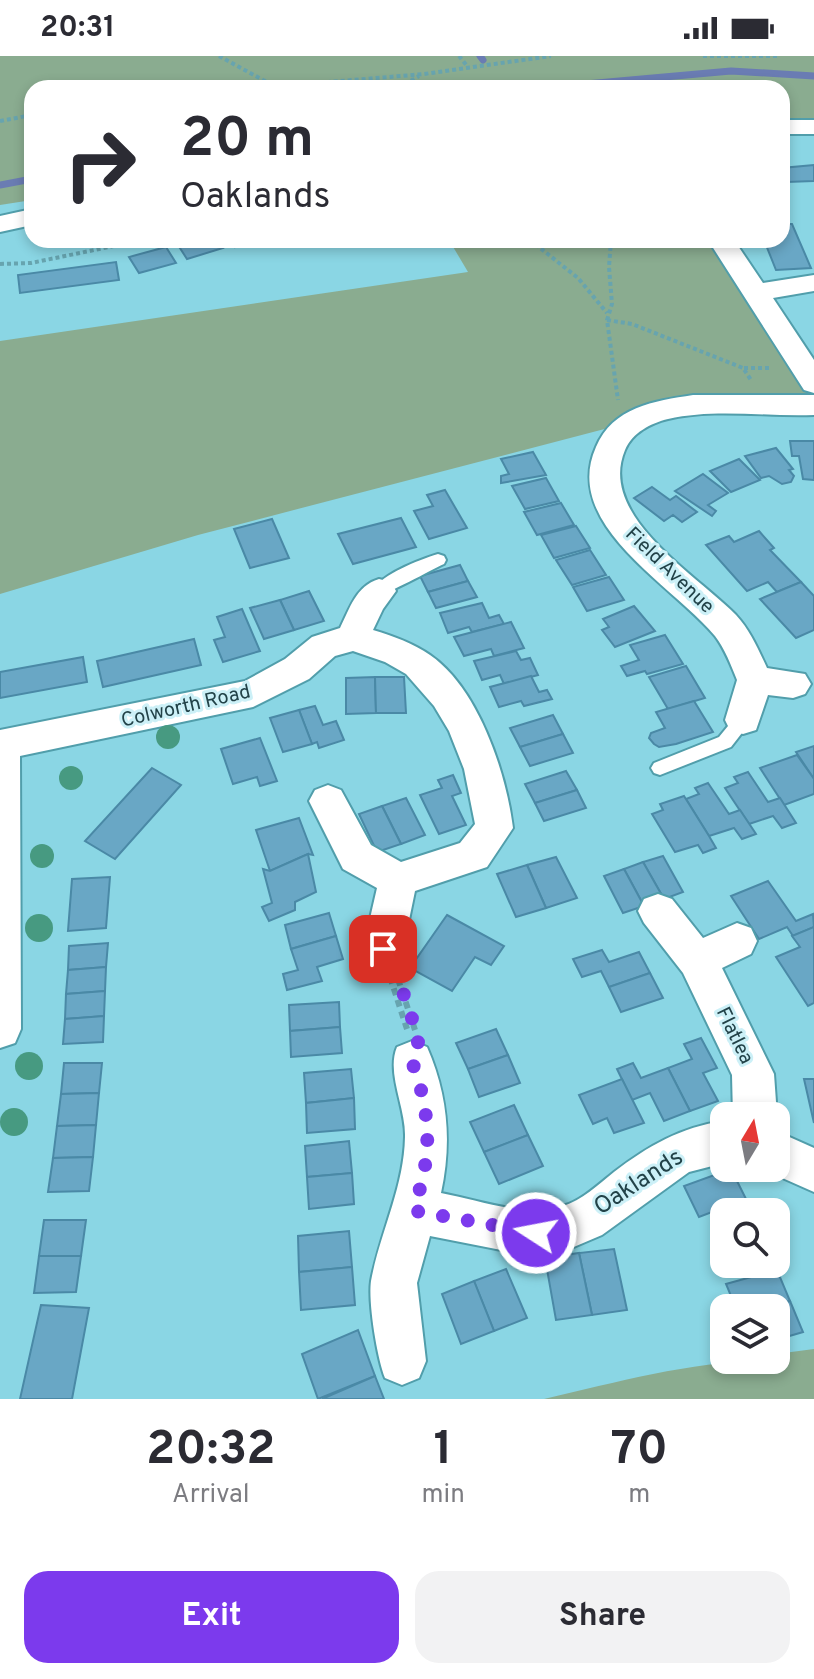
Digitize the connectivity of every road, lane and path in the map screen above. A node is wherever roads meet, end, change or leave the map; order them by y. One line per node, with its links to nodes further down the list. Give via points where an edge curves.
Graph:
1 (219, 56): 9 (path)
2 (459, 56): 7 (path)
3 (551, 56): 6 (path)
4 (703, 56): 5 (path)
5 (778, 56)
6 (541, 57): 7 (path)
7 (468, 68): 8 (path)
8 (424, 74): 10 (path); 11 (path)
9 (263, 80)
10 (349, 80)
11 (413, 80)
12 (24, 116): 13 (path)
13 (0, 121)
14 (790, 127): 15 (street)
15 (814, 127)
16 (24, 219): 17 (street)
17 (0, 224)
18 (104, 248): 22 (path)
19 (540, 248): 25 (path, via 578,278)
20 (610, 248): 25 (path)
21 (726, 248): 24 (street)
22 (0, 264)
23 (814, 283): 24 (street)
24 (755, 293): 26 (street)
25 (608, 317): 28 (path, via 743,368 757,392); 29 (path, via 611,364)
26 (814, 383)
27 (814, 405): 28 (street)
28 (759, 408): 29 (street, via 700,404 663,409)
29 (626, 424): 33 (street, Field Avenue, via 608,445 603,472 614,516 726,626)
30 (438, 560): 31 (lane)
31 (379, 591): 32 (street)
32 (353, 638): 36 (street, Colworth Road, via 324,646 297,669 253,693); 39 (street, via 384,645 434,678 485,776 493,807 494,828 473,855)
33 (755, 680): 34 (street); 35 (street)
34 (801, 686)
35 (743, 720): 37 (lane, via 725,742)
36 (1, 745): 44 (street)
37 (660, 768)
38 (328, 801): 39 (street, via 357,857)
39 (398, 880): 42 (street)
40 (658, 911): 43 (street, Flatlea)
41 (737, 941): 43 (street)
42 (383, 949): 45 (path); 45 (path, via 419,1039)
43 (697, 960): 46 (street, Flatlea, via 753,1074)
44 (0, 1029)
45 (411, 1050): 50 (street, via 425,1103 428,1152)
46 (754, 1102)
47 (710, 1145): 50 (street, Oaklands, via 680,1152 576,1224 536,1233)
48 (790, 1159): 49 (street)
49 (814, 1170)
50 (415, 1211): 51 (street, via 394,1283)
51 (402, 1361)

